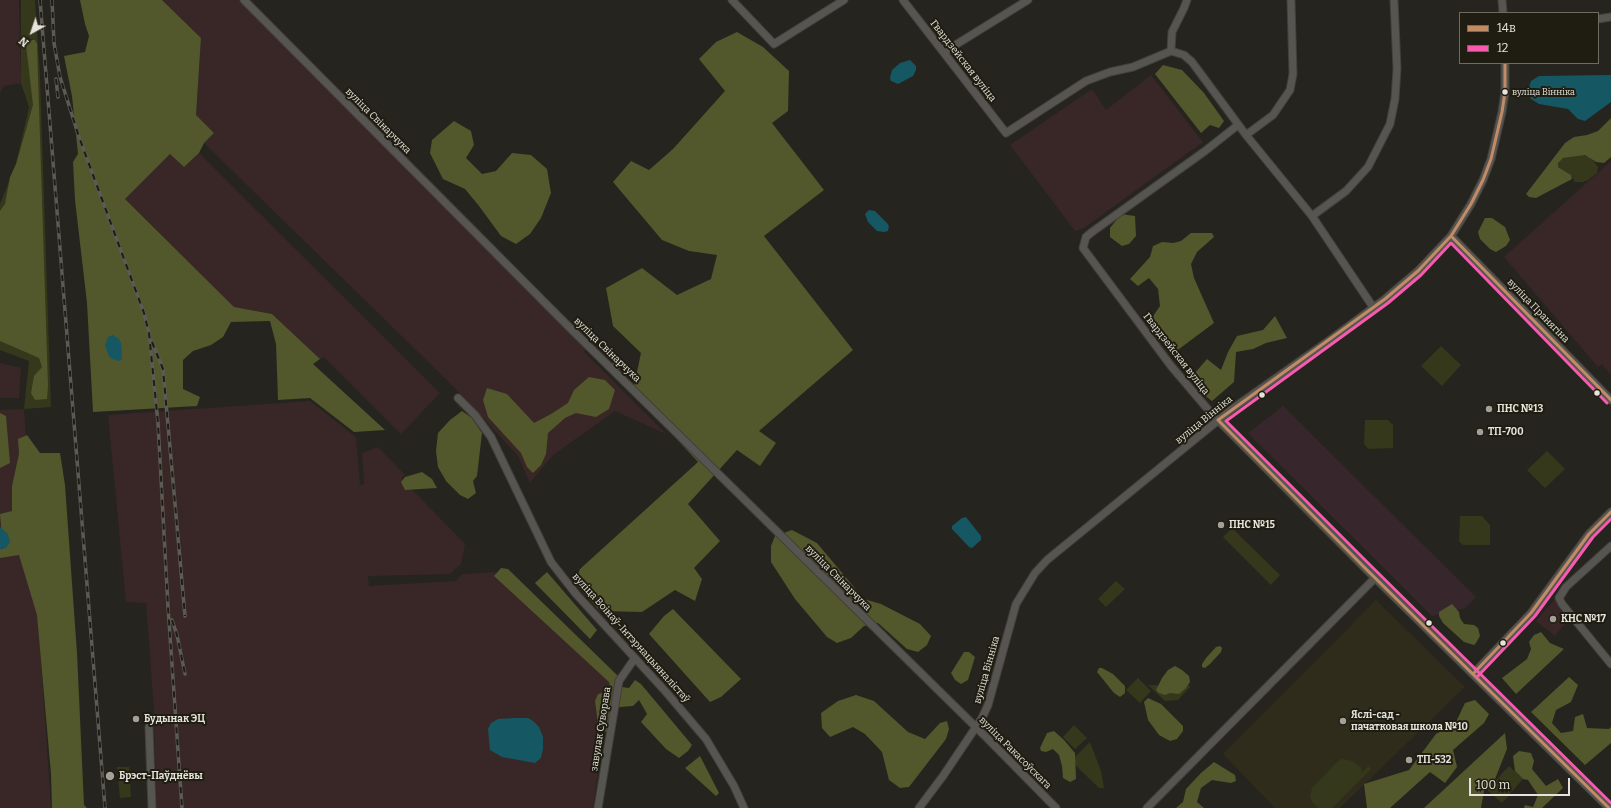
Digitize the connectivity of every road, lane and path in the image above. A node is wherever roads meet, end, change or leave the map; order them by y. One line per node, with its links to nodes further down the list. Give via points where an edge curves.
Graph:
1 (244, 0): 22 (street, вуліца Свінарчука)
2 (732, 0): 3 (street, via 774,44)
3 (844, 0)
4 (903, 0): 14 (street, Гвардзейская вуліца)
5 (1028, 0): 14 (street)
6 (1187, 0): 13 (street, via 1172,32)
7 (1291, 0): 17 (street, via 1293,74 1290,90 1273,114)
8 (1394, 0): 18 (street, via 1397,69 1390,124 1368,167 1346,191)
9 (1502, 0): 10 (street)
10 (1503, 12)
11 (1611, 17): 12 (street)
12 (1599, 20)
13 (1171, 51): 14 (street, Гвардзейская вуліца, via 1133,67 1086,81 1006,133); 16 (street, via 1184,55 1192,62)
14 (944, 52)
15 (1505, 64): 19 (street, вуліца Вінніка, via 1505,92 1491,159 1471,204)
16 (1238, 125): 17 (street); 25 (street, Гвардзейская вуліца, via 1092,232 1086,237 1083,248 1171,366)
17 (1246, 135): 18 (street)
18 (1312, 216): 20 (street)
19 (1451, 236): 20 (street, вуліца Вінніка, via 1418,271); 24 (street, вуліца Пранягіна)
20 (1373, 307): 25 (street, вуліца Вінніка)
21 (619, 363): 22 (street)
22 (613, 369): 32 (street, вуліца Свінарчука)
23 (458, 398): 29 (street, вуліца Воінаў-Інтэрнацыяналістаў, via 491,437 551,562 576,594)
24 (1611, 400)
25 (1218, 420): 28 (street, Гвардзейская вуліца); 34 (street, вуліца Вінніка, via 1059,548 1035,573 1016,604 988,705)
26 (1611, 512): 31 (street, via 1589,534 1531,613)
27 (1611, 546): 30 (street, via 1566,587 1560,598 1562,604)
28 (1375, 578): 31 (street, Гвардзейская вуліца); 40 (street)
29 (635, 658): 36 (street, завулак Суворава, via 619,680); 37 (street, вуліца Воінаў-Інтэрнацыяналістаў, via 706,739)
30 (1611, 664)
31 (1473, 674): 41 (street, Гвардзейская вуліца)
32 (959, 712): 34 (street, вуліца Ракасоўскага)
33 (149, 727): 35 (street)
34 (976, 728): 38 (street, вуліца Вінніка); 39 (street, вуліца Ракасоўскага)
35 (152, 808)
36 (598, 808)
37 (744, 808)
38 (919, 808)
39 (1056, 808)
40 (1147, 808)
41 (1609, 808)

